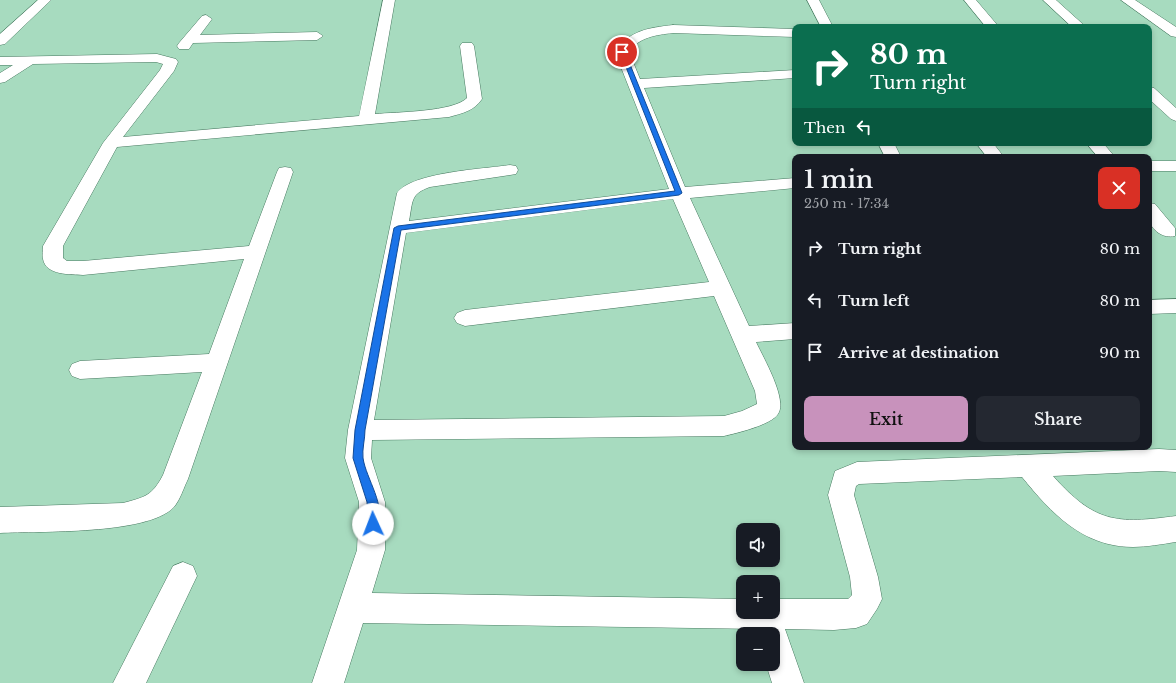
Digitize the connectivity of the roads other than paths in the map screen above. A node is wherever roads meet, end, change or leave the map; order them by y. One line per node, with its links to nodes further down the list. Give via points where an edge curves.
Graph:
1 (45, 0): 15 (street)
2 (389, 0): 25 (street)
3 (813, 0): 8 (street)
4 (970, 0): 9 (street)
5 (1049, 0): 10 (street)
6 (1127, 0): 12 (street)
7 (206, 19): 14 (street)
8 (825, 24)
9 (990, 24)
10 (1077, 24)
11 (792, 33): 22 (street, via 673,29 654,31 628,42 622,52)
12 (1176, 33)
13 (317, 36): 14 (street)
14 (190, 39): 19 (street)
15 (0, 40)
16 (467, 46): 25 (street, via 474,99 467,107 449,112)
17 (0, 61): 18 (street)
18 (29, 61): 19 (street, via 157,58); 21 (street)
19 (171, 62): 26 (street, via 167,71)
20 (792, 74): 22 (street)
21 (0, 79)
22 (635, 84): 36 (street)
23 (1152, 94): 24 (street)
24 (1176, 116)
25 (366, 119): 26 (street)
26 (111, 143): 40 (street, via 53,246 53,260 57,264 62,267 83,268)
27 (987, 146): 29 (street)
28 (1097, 146): 30 (street)
29 (993, 154)
30 (1104, 154)
31 (1152, 166): 32 (street)
32 (1176, 166)
33 (510, 170): 38 (street, via 427,182 413,187 406,193)
34 (285, 172): 40 (street)
35 (792, 183): 36 (street)
36 (679, 193): 38 (street); 41 (street)
37 (1152, 212): 39 (street)
38 (398, 228): 49 (street)
39 (1168, 232)
40 (256, 252): 47 (street)
41 (721, 288): 44 (street); 46 (street)
42 (1176, 306): 43 (street)
43 (1152, 307)
44 (465, 318)
45 (792, 331): 46 (street)
46 (742, 335): 49 (street, via 767,391 769,409 748,420 724,426)
47 (217, 362): 48 (street); 52 (street, via 175,479 164,498 148,509 123,515)
48 (80, 370)
49 (360, 430): 55 (street, via 358,458 372,502 373,524 371,550)
50 (1176, 461): 51 (street)
51 (1028, 465): 53 (street, via 1064,508 1085,522 1128,534); 57 (street, via 857,473 844,479 842,495 864,577 867,599 856,613)
52 (0, 520)
53 (1176, 529)
54 (183, 576): 59 (street)
55 (351, 608): 56 (street); 60 (street)
56 (736, 627)
57 (779, 627)
58 (780, 659): 61 (street)
59 (129, 683)
60 (328, 683)
61 (788, 683)

